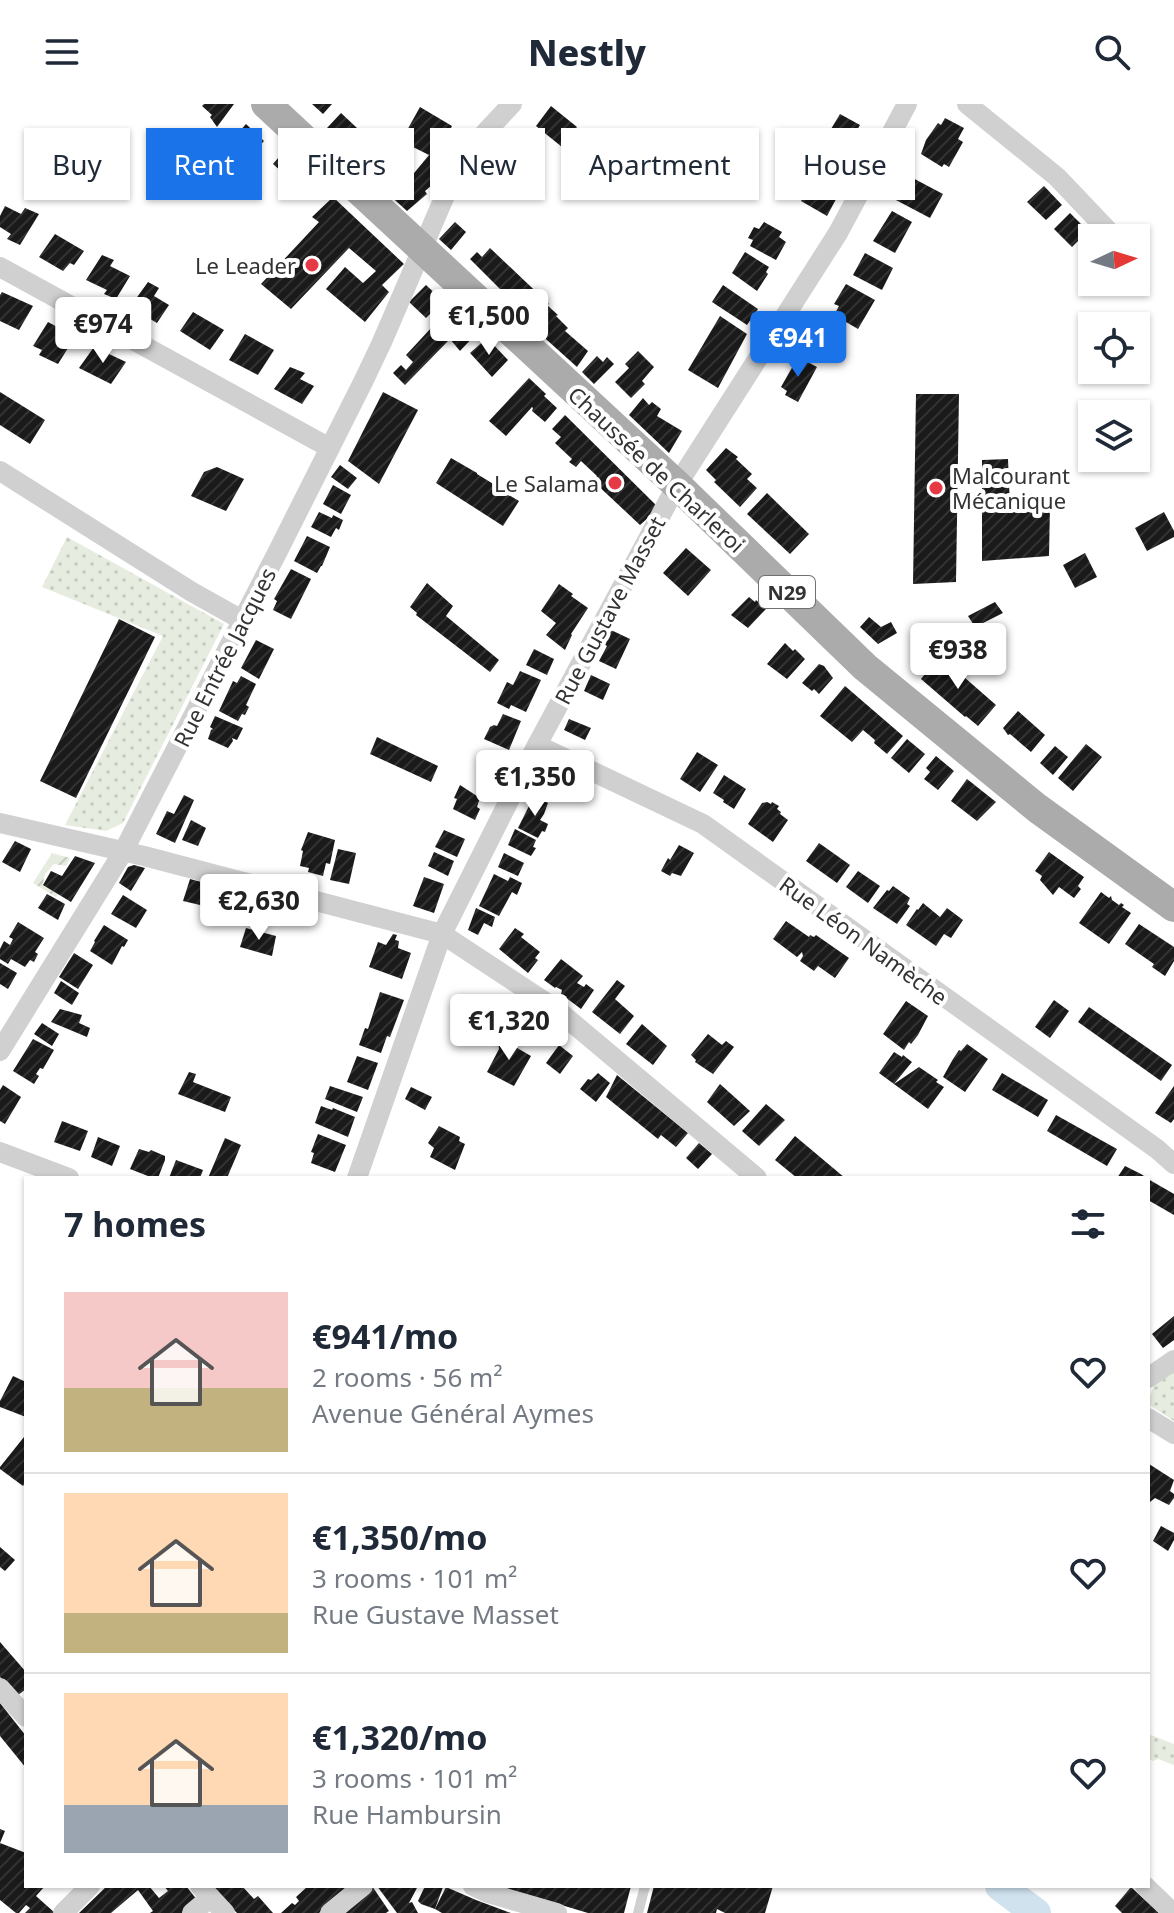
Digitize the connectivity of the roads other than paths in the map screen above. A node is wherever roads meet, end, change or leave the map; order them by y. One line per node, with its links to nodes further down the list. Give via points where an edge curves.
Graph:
1 (266, 104): 6 (main road, Chaussée de Charleroi / N29)
2 (512, 104): 6 (street, Rue Entrée Jacques, via 453,177)
3 (907, 104): 10 (street, Rue Gustave Masset, via 846,219)
4 (967, 104): 5 (street, via 1057,177)
5 (1102, 224)
6 (422, 250): 8 (street, Rue Entrée Jacques); 10 (main road, Chaussée de Charleroi / N29)
7 (0, 267): 8 (street)
8 (330, 448): 11 (street, Rue Entrée Jacques)
9 (2, 476): 11 (street)
10 (677, 485): 12 (street, Rue Gustave Masset); 15 (main road, Chaussée de Charleroi / N29, via 865,667 1037,808)
11 (242, 620): 14 (street, Rue Entrée Jacques)
12 (537, 745): 16 (street, Rue Gustave Masset); 19 (street, Rue Léon Namèche, via 703,824)
13 (0, 823): 14 (street)
14 (123, 852): 16 (street); 17 (street, Rue Entrée Jacques)
15 (1174, 907)
16 (442, 934): 21 (street, Rue Gustave Masset); 22 (street, via 556,1009)
17 (0, 1051)
18 (0, 1152): 20 (street)
19 (1174, 1164)
20 (64, 1176)
21 (358, 1176)
22 (755, 1176)
23 (1174, 1360): 24 (street)
24 (1150, 1377)
25 (1150, 1419): 26 (street)
26 (1174, 1434)
27 (0, 1688): 28 (street)
28 (24, 1715)
29 (361, 1888): 37 (street)
30 (477, 1888): 38 (street)
31 (644, 1888): 39 (lane)
32 (1147, 1888): 40 (street)
33 (81, 1889): 35 (street)
34 (212, 1899): 36 (street)
35 (63, 1913)
36 (192, 1913)
37 (330, 1913)
38 (557, 1913)
39 (638, 1913)
40 (1173, 1913)

